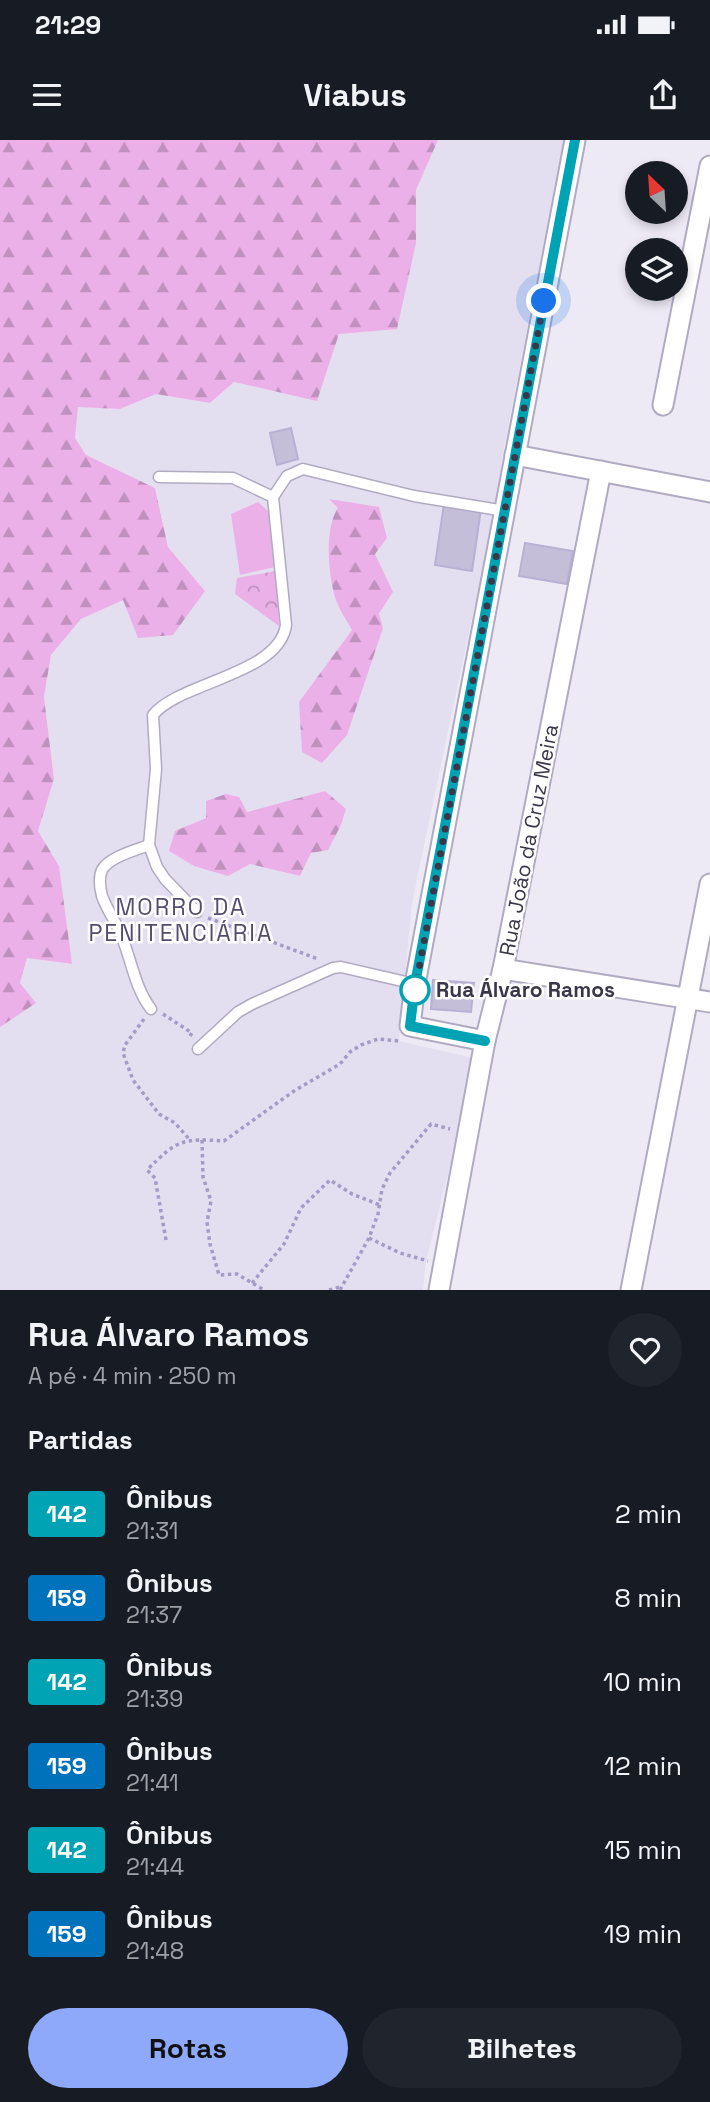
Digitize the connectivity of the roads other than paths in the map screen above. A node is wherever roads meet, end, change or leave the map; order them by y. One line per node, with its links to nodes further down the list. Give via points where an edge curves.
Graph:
1 (575, 140): 4 (street)
2 (710, 166): 3 (street)
3 (663, 405)
4 (515, 455): 5 (street); 9 (street)
5 (601, 471): 7 (street); 13 (street, Rua João da Cruz Meira)
6 (159, 477): 8 (lane, via 233,478)
7 (710, 492)
8 (274, 497): 9 (lane, via 287,476 303,469 414,496); 10 (lane, via 284,634 270,653 166,704 153,715 156,769)
9 (505, 511): 14 (street)
10 (149, 845): 12 (lane, via 165,879); 17 (lane, via 109,862 99,881 141,996)
11 (710, 884): 15 (street)
12 (197, 912)
13 (503, 969): 15 (street); 18 (street, Rua João da Cruz Meira)
14 (415, 984): 18 (street, via 410,1026); 19 (lane, via 341,967 323,972 252,1003)
15 (687, 999): 16 (street); 21 (street)
16 (710, 1002)
17 (151, 1009)
18 (485, 1041): 20 (street, Rua João da Cruz Meira)
19 (198, 1049)
20 (439, 1290)
21 (631, 1290)

